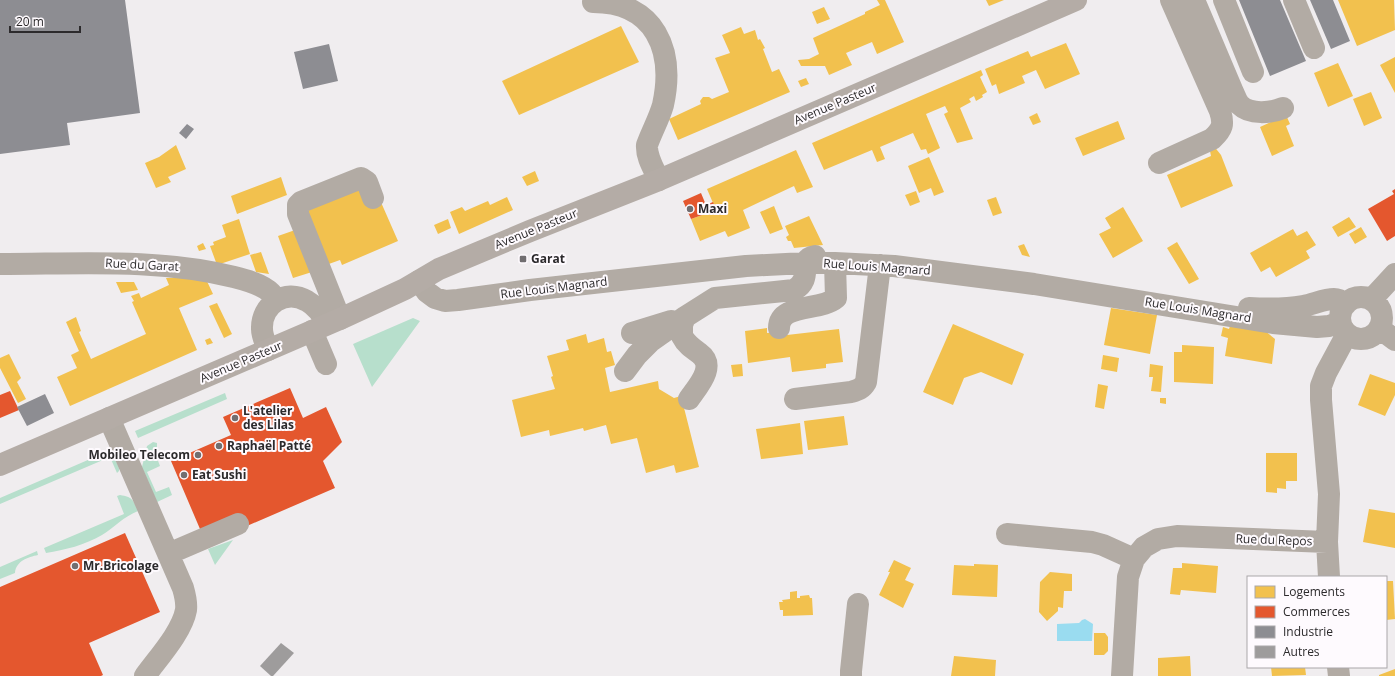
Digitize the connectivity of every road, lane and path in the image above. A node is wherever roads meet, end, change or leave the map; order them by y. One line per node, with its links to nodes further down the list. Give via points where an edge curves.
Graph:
1 (1076, 0): 11 (main road, Avenue Pasteur)
2 (1171, 0): 10 (street, via 1223,121 1219,133 1212,139)
3 (1194, 0): 9 (street, via 1240,105 1247,110 1266,112)
4 (1224, 0): 8 (street)
5 (1294, 0): 7 (street)
6 (593, 2): 11 (street, via 620,5 637,13 647,20 661,43 666,66 665,92 647,150)
7 (1314, 48)
8 (1253, 72)
9 (1283, 108)
10 (1159, 162)
11 (658, 180): 18 (main road, Avenue Pasteur, via 447,266)
12 (373, 198): 23 (street, via 367,182 361,178 298,205 298,214)
13 (805, 263): 14 (street, Rue Louis Magnard); 18 (street, Rue Louis Magnard, via 746,266 445,301 427,292); 21 (street, via 804,280 801,286 794,290 715,298); 22 (street, via 811,256 828,254 911,254 1248,308 1286,308 1336,299 1342,301)
14 (835, 263): 16 (street, Rue Louis Magnard); 24 (street, via 836,298 825,304 784,315 780,318)
15 (0, 264): 19 (street, Rue du Garat, via 130,263 207,270 262,286)
16 (880, 265): 22 (street, Rue Louis Magnard, via 1041,285 1273,323 1317,327 1329,326); 31 (street, via 866,382 863,387 851,392)
17 (1395, 274): 20 (street)
18 (419, 281): 23 (main road, Avenue Pasteur)
19 (276, 300): 23 (street, via 287,297 305,300 314,306); 27 (street, via 264,314 262,324)
20 (1371, 300): 22 (street, Rue Louis Magnard, via 1358,297 1351,299); 26 (street, via 1381,311 1381,325)
21 (685, 317): 25 (street); 29 (street, via 651,342 633,359); 30 (street, via 682,336 690,347 705,358 707,364 703,379)
22 (1344, 320): 26 (street, via 1353,338 1367,339 1378,331); 36 (street, Rue du Repos, via 1321,386 1329,494)
23 (327, 324): 27 (main road, Avenue Pasteur); 28 (street)
24 (779, 328)
25 (632, 332)
26 (1387, 334)
27 (268, 350): 32 (main road, Avenue Pasteur)
28 (326, 364)
29 (625, 371)
30 (689, 399)
31 (795, 399)
32 (109, 418): 33 (main road, Avenue Pasteur); 37 (street)
33 (0, 465)
34 (238, 524): 37 (street)
35 (1007, 534): 38 (street, via 1092,542)
36 (1327, 542): 38 (street, Rue du Repos, via 1178,536 1158,539 1144,547); 39 (street)
37 (168, 554): 41 (street, via 183,588 186,610 176,634)
38 (1134, 559): 43 (street, Rue du Repos, via 1128,577)
39 (1330, 576)
40 (858, 604): 42 (street)
41 (145, 676)
42 (851, 676)
43 (1122, 676)

